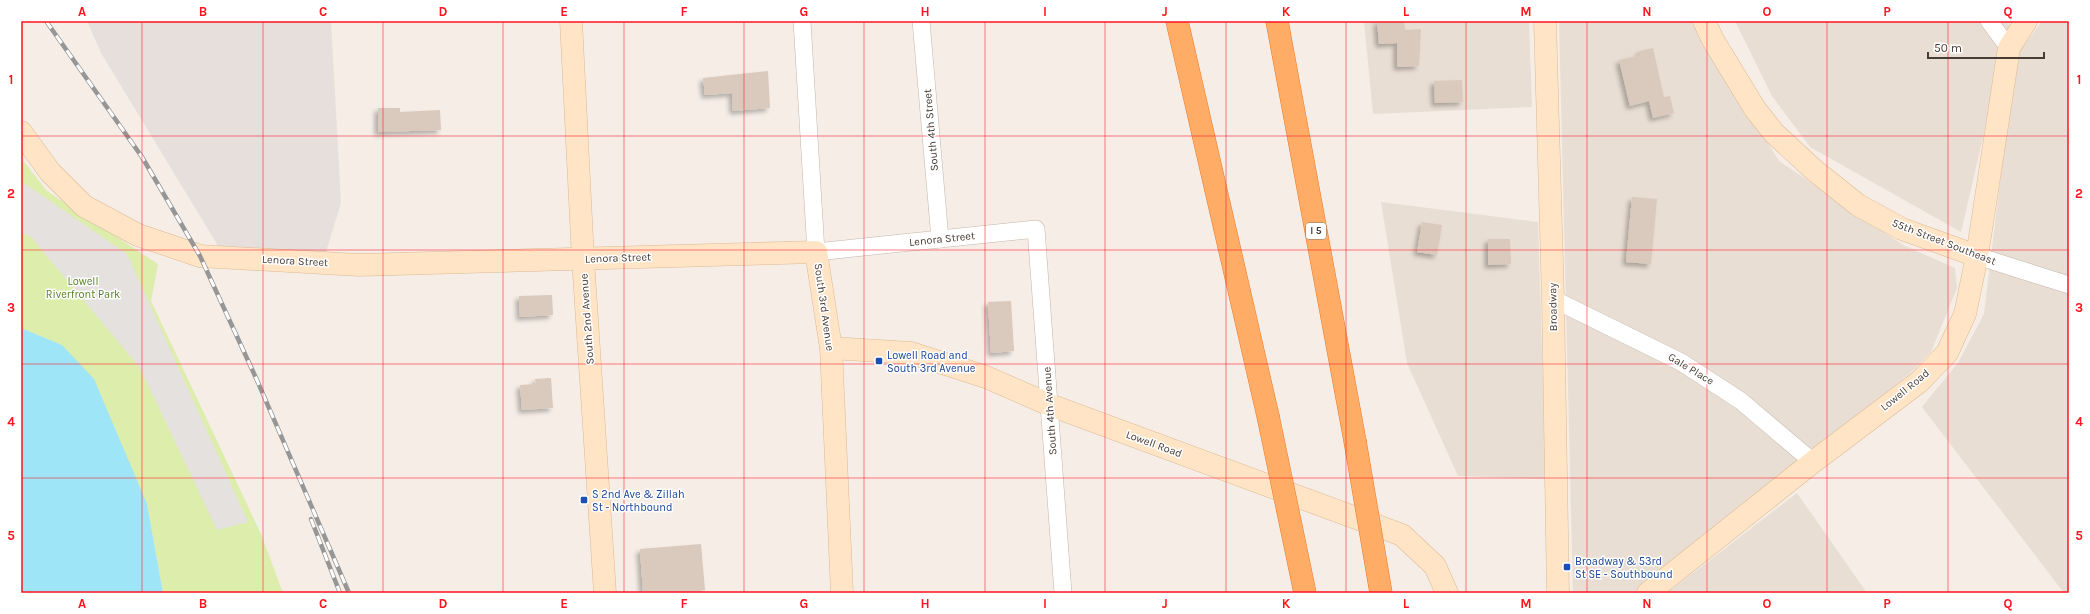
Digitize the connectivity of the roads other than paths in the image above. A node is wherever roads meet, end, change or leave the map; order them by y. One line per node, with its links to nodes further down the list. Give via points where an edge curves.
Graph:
1 (571, 21): 16 (street, South 2nd Avenue)
2 (802, 21): 14 (street, South 3rd Avenue)
3 (921, 21): 13 (street, South 4th Street)
4 (1177, 21): 25 (highway, bridge, via 1268,416)
5 (1277, 21): 26 (highway, I 5, bridge)
6 (1545, 21): 18 (street, Broadway)
7 (1704, 21): 15 (street, 55th Street Southeast, via 1746,96 1774,133 1814,170 1858,205 1902,229)
8 (1989, 21): 10 (street)
9 (2026, 21): 10 (street, Lowell Road)
10 (2009, 48): 15 (street, Lowell Road)
11 (21, 132): 16 (street, Lenora Street, via 50,172 84,206 138,235 200,256 359,265)
12 (1036, 229): 13 (street, Lenora Street); 20 (street, South 4th Avenue)
13 (940, 239): 14 (street, Lenora Street)
14 (816, 252): 16 (street, Lenora Street); 19 (street, South 3rd Avenue)
15 (1977, 256): 17 (street, 55th Street Southeast); 21 (street, Lowell Road, via 1965,314 1947,353 1919,382)
16 (583, 259): 22 (street, South 2nd Avenue)
17 (2069, 285)
18 (1554, 299): 21 (street, Gale Place, via 1681,362 1741,401); 28 (street, Broadway)
19 (831, 348): 20 (street, Lowell Road, via 911,354 986,377); 23 (street, South 3rd Avenue)
20 (1050, 405): 24 (street, South 4th Avenue); 27 (street, Lowell Road, via 1402,535 1435,566)
21 (1813, 462): 29 (street, Lowell Road)
22 (605, 593)
23 (842, 593)
24 (1063, 593)
25 (1305, 593)
26 (1381, 593)
27 (1447, 593)
28 (1558, 593)
29 (1648, 593)

